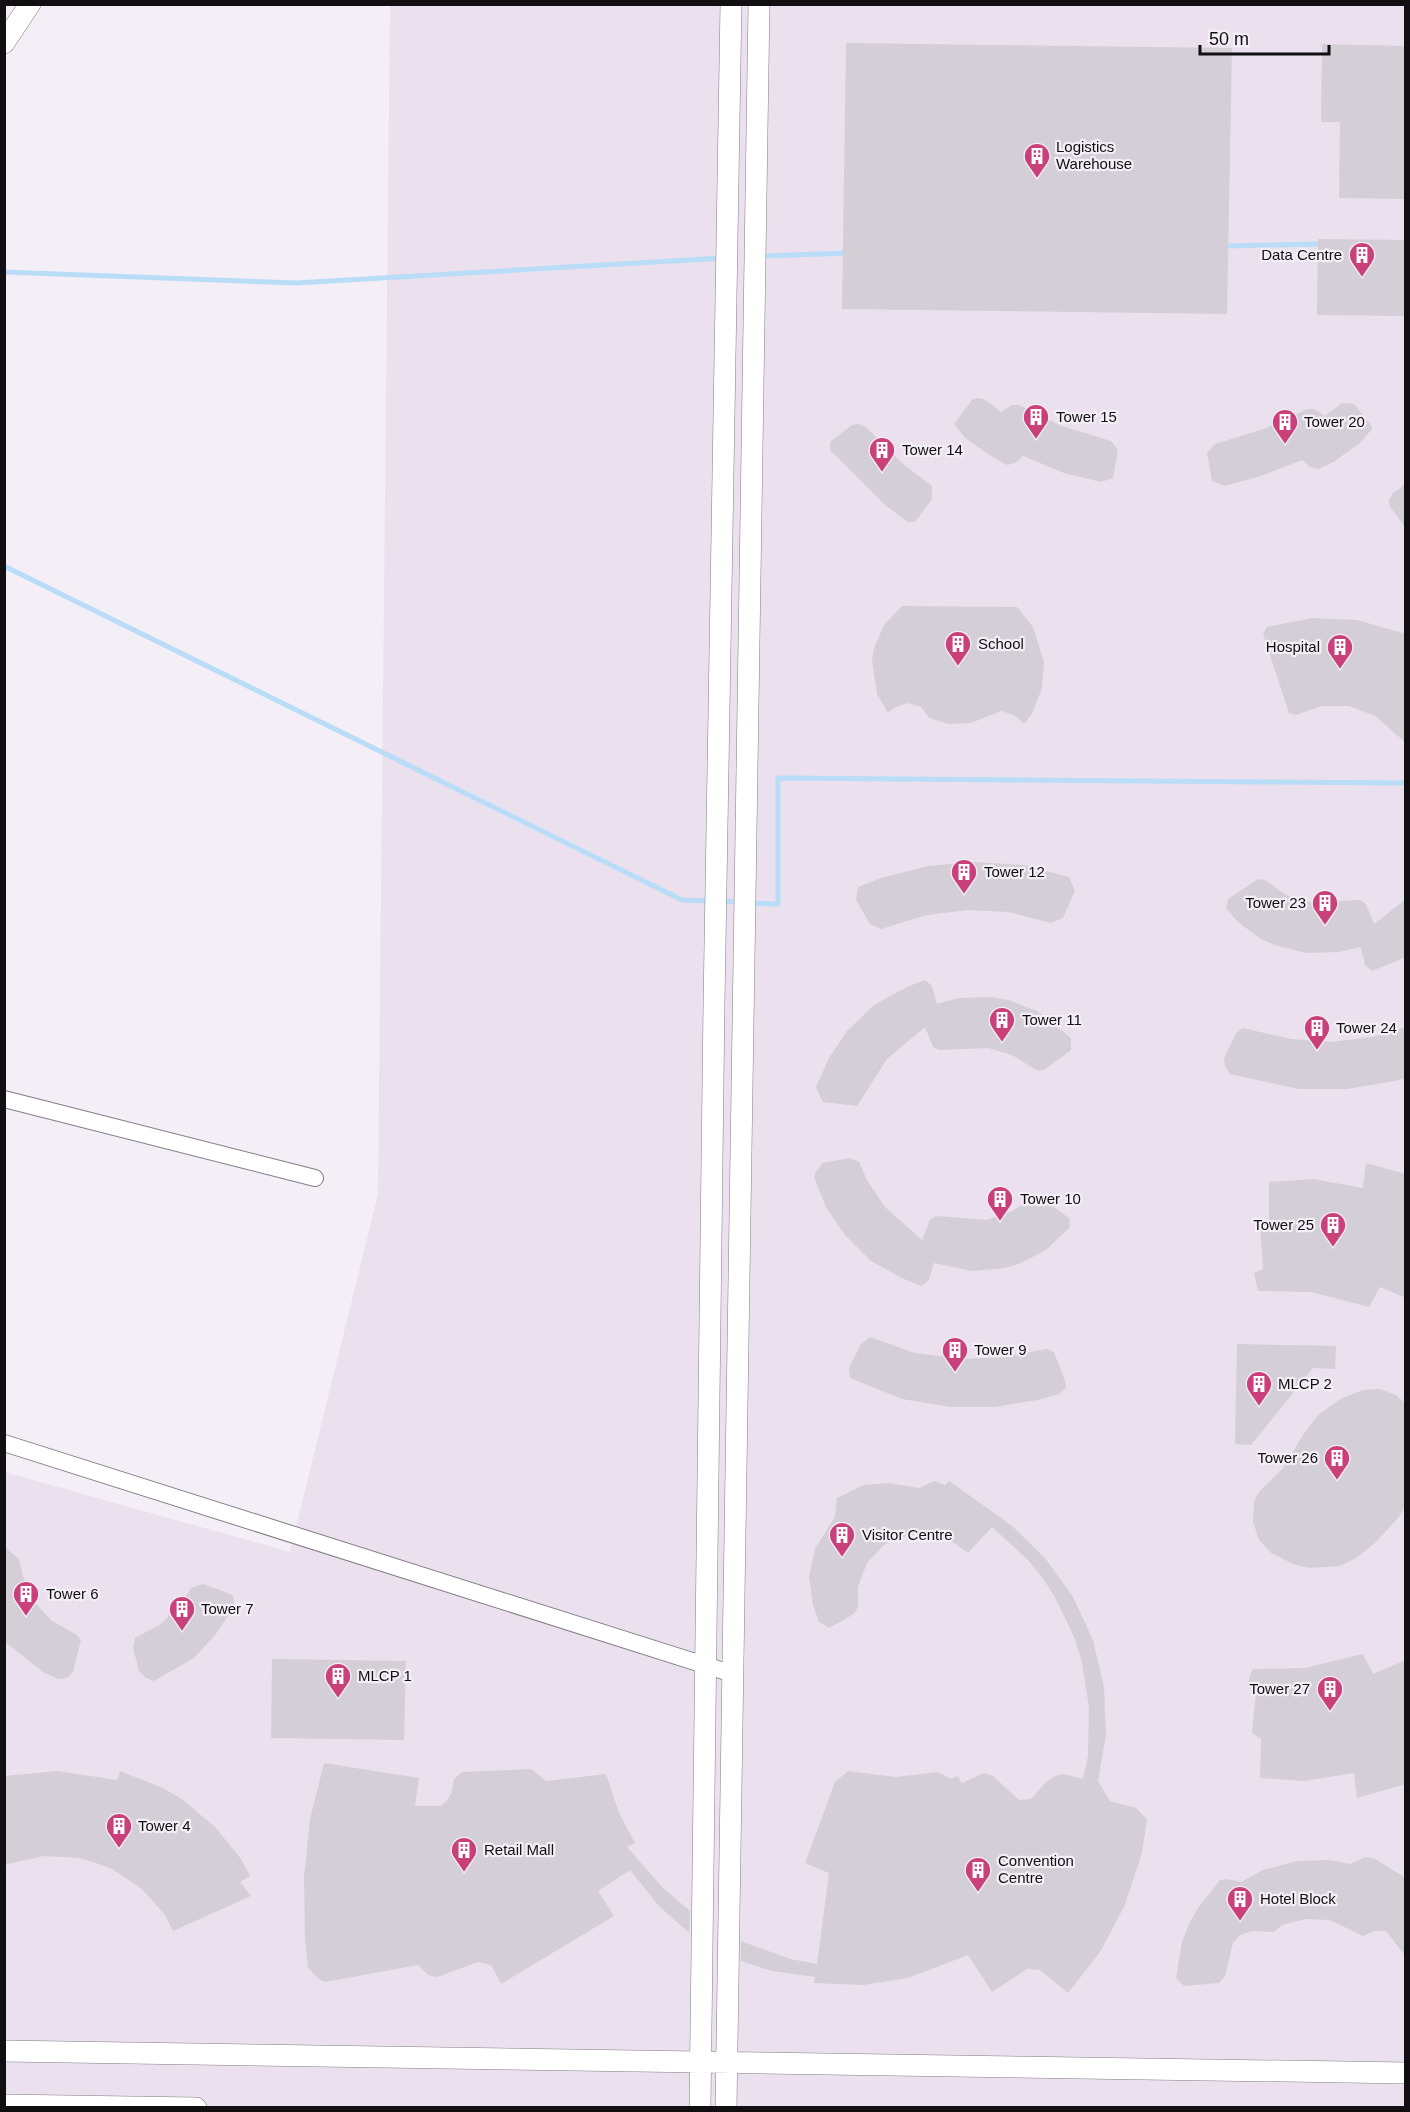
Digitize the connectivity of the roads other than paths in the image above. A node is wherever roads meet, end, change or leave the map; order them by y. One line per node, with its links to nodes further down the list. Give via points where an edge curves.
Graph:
1 (30, 4): 4 (street)
2 (731, 4): 8 (street)
3 (759, 4): 9 (street)
4 (4, 43)
5 (4, 1099): 6 (street)
6 (315, 1178)
7 (4, 1443): 8 (street)
8 (706, 1666): 9 (street); 11 (street)
9 (733, 1674): 12 (street)
10 (4, 2051): 11 (street)
11 (701, 2063): 12 (street); 16 (street)
12 (727, 2063): 13 (street); 17 (street)
13 (1406, 2073)
14 (4, 2105): 15 (street)
15 (196, 2108)
16 (700, 2108)
17 (726, 2108)

